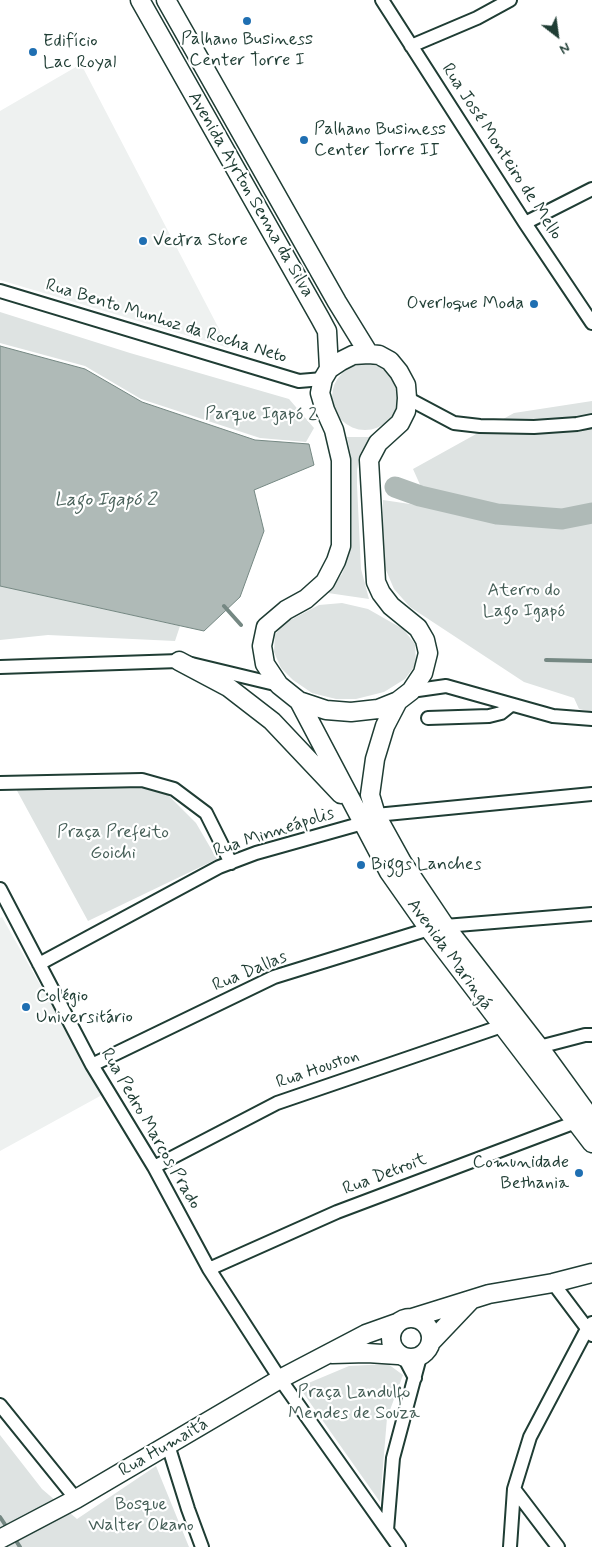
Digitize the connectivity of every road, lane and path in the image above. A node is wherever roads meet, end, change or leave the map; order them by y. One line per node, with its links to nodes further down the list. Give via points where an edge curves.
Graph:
1 (140, 0): 11 (main road, Avenida Ayrton Senna da Silva, via 327,331)
2 (166, 0): 10 (main road, Avenida Ayrton Senna da Silva)
3 (382, 0): 5 (street, Rua José Monteiro de Mello)
4 (510, 0): 5 (street)
5 (411, 46): 7 (street, Rua José Monteiro de Mello)
6 (592, 189): 7 (street)
7 (525, 223): 9 (street, Rua José Monteiro de Mello)
8 (0, 291): 11 (street, Rua Bento Munhoz da Rocha Neto, via 299,380)
9 (592, 323)
10 (369, 354): 11 (main road, via 341,361); 12 (main road, via 390,361 406,385)
11 (326, 374): 13 (main road, Avenida Ayrton Senna da Silva, via 320,393)
12 (407, 398): 14 (street, via 454,423 534,427); 18 (main road, Avenida Maringá, via 406,411 400,423 378,443 369,460 376,582 391,606 418,628 428,653 424,673)
13 (325, 410): 17 (main road, Avenida Maringá, via 341,460 340,546 325,582 266,627 262,646 265,664)
14 (592, 421)
15 (179, 661): 16 (street); 17 (street); 25 (main road, via 228,687 272,721)
16 (0, 667)
17 (279, 684): 19 (main road, Avenida Maringá)
18 (404, 696): 19 (main road, Avenida Maringá, via 378,709 351,712 326,710); 20 (street, via 446,686); 25 (main road, Avenida Maringá, via 385,726 375,759)
19 (299, 701): 25 (main road, Avenida Maringá)
20 (511, 705): 21 (street, via 501,713 489,716); 22 (street, via 553,716)
21 (428, 718)
22 (592, 719)
23 (0, 783): 26 (street, via 142,780 174,789 206,812)
24 (592, 794): 25 (street, Rua Minneápolis)
25 (365, 816): 26 (street, Rua Minneápolis); 30 (main road, Avenida Maringá, via 389,872)
26 (232, 863): 31 (street, Rua Minneápolis)
27 (0, 889): 28 (street, Rua Pedro Marcos Prado)
28 (4, 906): 31 (street, Rua Pedro Marcos Prado)
29 (592, 914): 30 (street, Rua Dallas)
30 (437, 928): 32 (main road, Avenida Maringá); 34 (main road, Avenida Maringá); 35 (street, Rua Dallas, via 274,977)
31 (39, 964): 35 (street, Rua Pedro Marcos Prado)
32 (502, 1026): 36 (main road, Avenida Maringá); 38 (street, Rua Houston, via 276,1103)
33 (592, 1035): 34 (street)
34 (539, 1047): 36 (main road, Avenida Maringá)
35 (92, 1065): 38 (street, Rua Pedro Marcos Prado)
36 (584, 1121): 37 (main road, Avenida Maringá); 39 (street, Rua Detroit, via 337,1212)
37 (592, 1143)
38 (154, 1167): 39 (street, Rua Pedro Marcos Prado)
39 (209, 1269): 48 (street, Rua Pedro Marcos Prado)
40 (592, 1273): 41 (main road, Rua Humaitá)
41 (553, 1283): 42 (main road, Rua Humaitá); 44 (street)
42 (471, 1300): 43 (main road, Rua Humaitá); 45 (main road)
43 (404, 1320): 45 (main road, via 421,1320 431,1333); 46 (main road, Rua Humaitá, via 366,1334); 47 (main road, via 390,1333 391,1345)
44 (590, 1329): 51 (street, via 532,1433)
45 (431, 1342): 47 (main road, via 427,1351)
46 (327, 1355): 47 (main road, Rua Humaitá); 48 (main road, Rua Humaitá)
47 (407, 1356): 53 (street, via 415,1378 393,1458)
48 (280, 1380): 50 (main road, Rua Humaitá); 53 (street, Rua Pedro Marcos Prado)
49 (0, 1405): 52 (street)
50 (168, 1445): 52 (main road, Rua Humaitá); 55 (street)
51 (514, 1489): 57 (street); 58 (street)
52 (76, 1498): 54 (main road, Rua Humaitá)
53 (387, 1530): 56 (street, Rua Pedro Marcos Prado)
54 (0, 1539)
55 (202, 1547)
56 (399, 1547)
57 (510, 1547)
58 (558, 1547)

